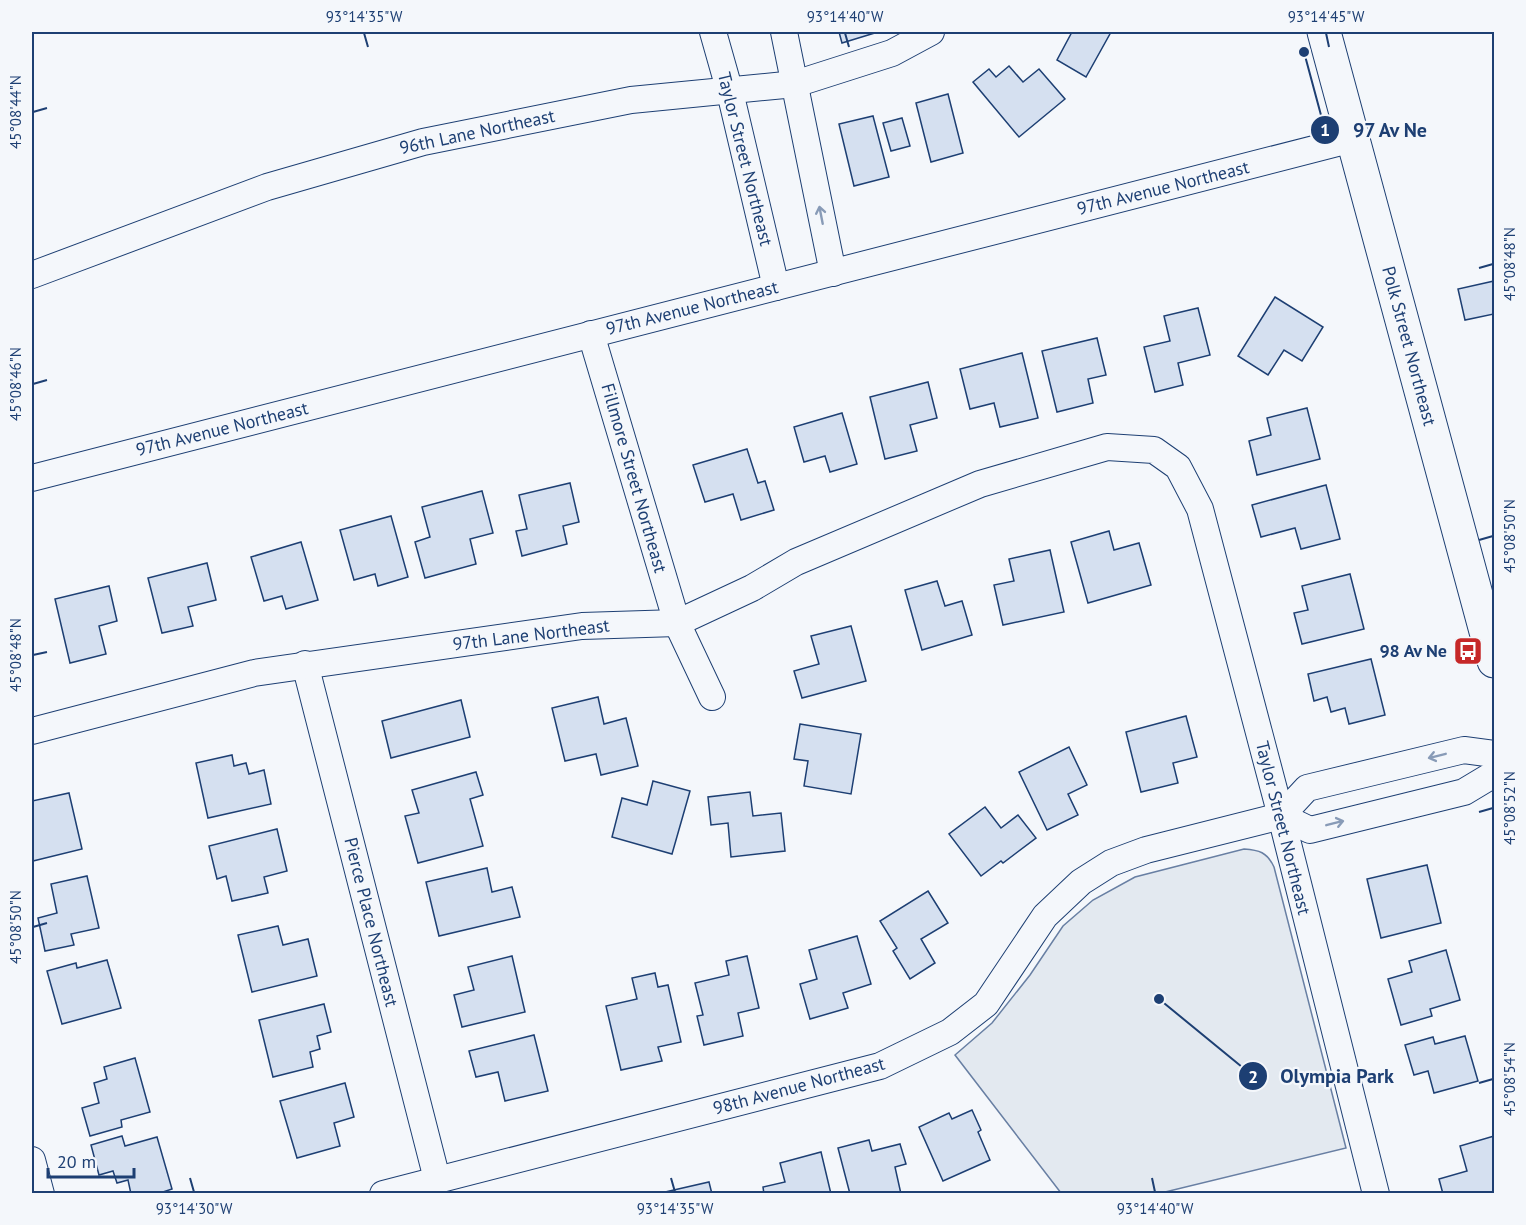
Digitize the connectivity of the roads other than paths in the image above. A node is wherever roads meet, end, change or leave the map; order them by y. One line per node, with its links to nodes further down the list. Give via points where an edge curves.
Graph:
1 (713, 32): 6 (street, Taylor Street Northeast)
2 (784, 32): 5 (street)
3 (931, 32): 5 (street, 96th Lane Northeast, via 892,53)
4 (1324, 32): 7 (street, Polk Street Northeast)
5 (795, 84): 6 (street, 96th Lane Northeast); 8 (street, one-way to 5)
6 (730, 92): 9 (street, 96th Lane Northeast, via 631,100 423,142 267,187); 10 (street, Taylor Street Northeast)
7 (1353, 139): 8 (street, 97th Avenue Northeast); 15 (street, Polk Street Northeast)
8 (833, 273): 10 (street, 97th Avenue Northeast)
9 (32, 275)
10 (776, 287): 11 (street, 97th Avenue Northeast)
11 (591, 334): 13 (street, 97th Avenue Northeast); 14 (street, Fillmore Street Northeast)
12 (1178, 467): 14 (street, 97th Lane Northeast, via 1154,450 1107,447 980,484 796,562 752,588); 21 (street, Taylor Street Northeast, via 1200,509)
13 (32, 478)
14 (677, 622): 16 (street, 97th Lane Northeast, via 582,626); 17 (street, Fillmore Street Northeast)
15 (1494, 661)
16 (305, 664): 18 (street, 97th Lane Northeast, via 254,673); 23 (street, Pierce Place Northeast)
17 (712, 697)
18 (32, 731)
19 (1494, 754): 21 (street, one-way to 21, via 1464,750 1307,788)
20 (1494, 774): 21 (street, one-way to 20, via 1310,830 1464,792)
21 (1281, 816): 23 (street, 98th Avenue Northeast, via 1146,850 1111,863 1081,882 1045,916 986,1004 950,1032 880,1066); 26 (street, Taylor Street Northeast)
22 (32, 1160): 24 (street)
23 (437, 1179): 25 (street, 98th Avenue Northeast)
24 (41, 1194)
25 (383, 1194)
26 (1376, 1194)

